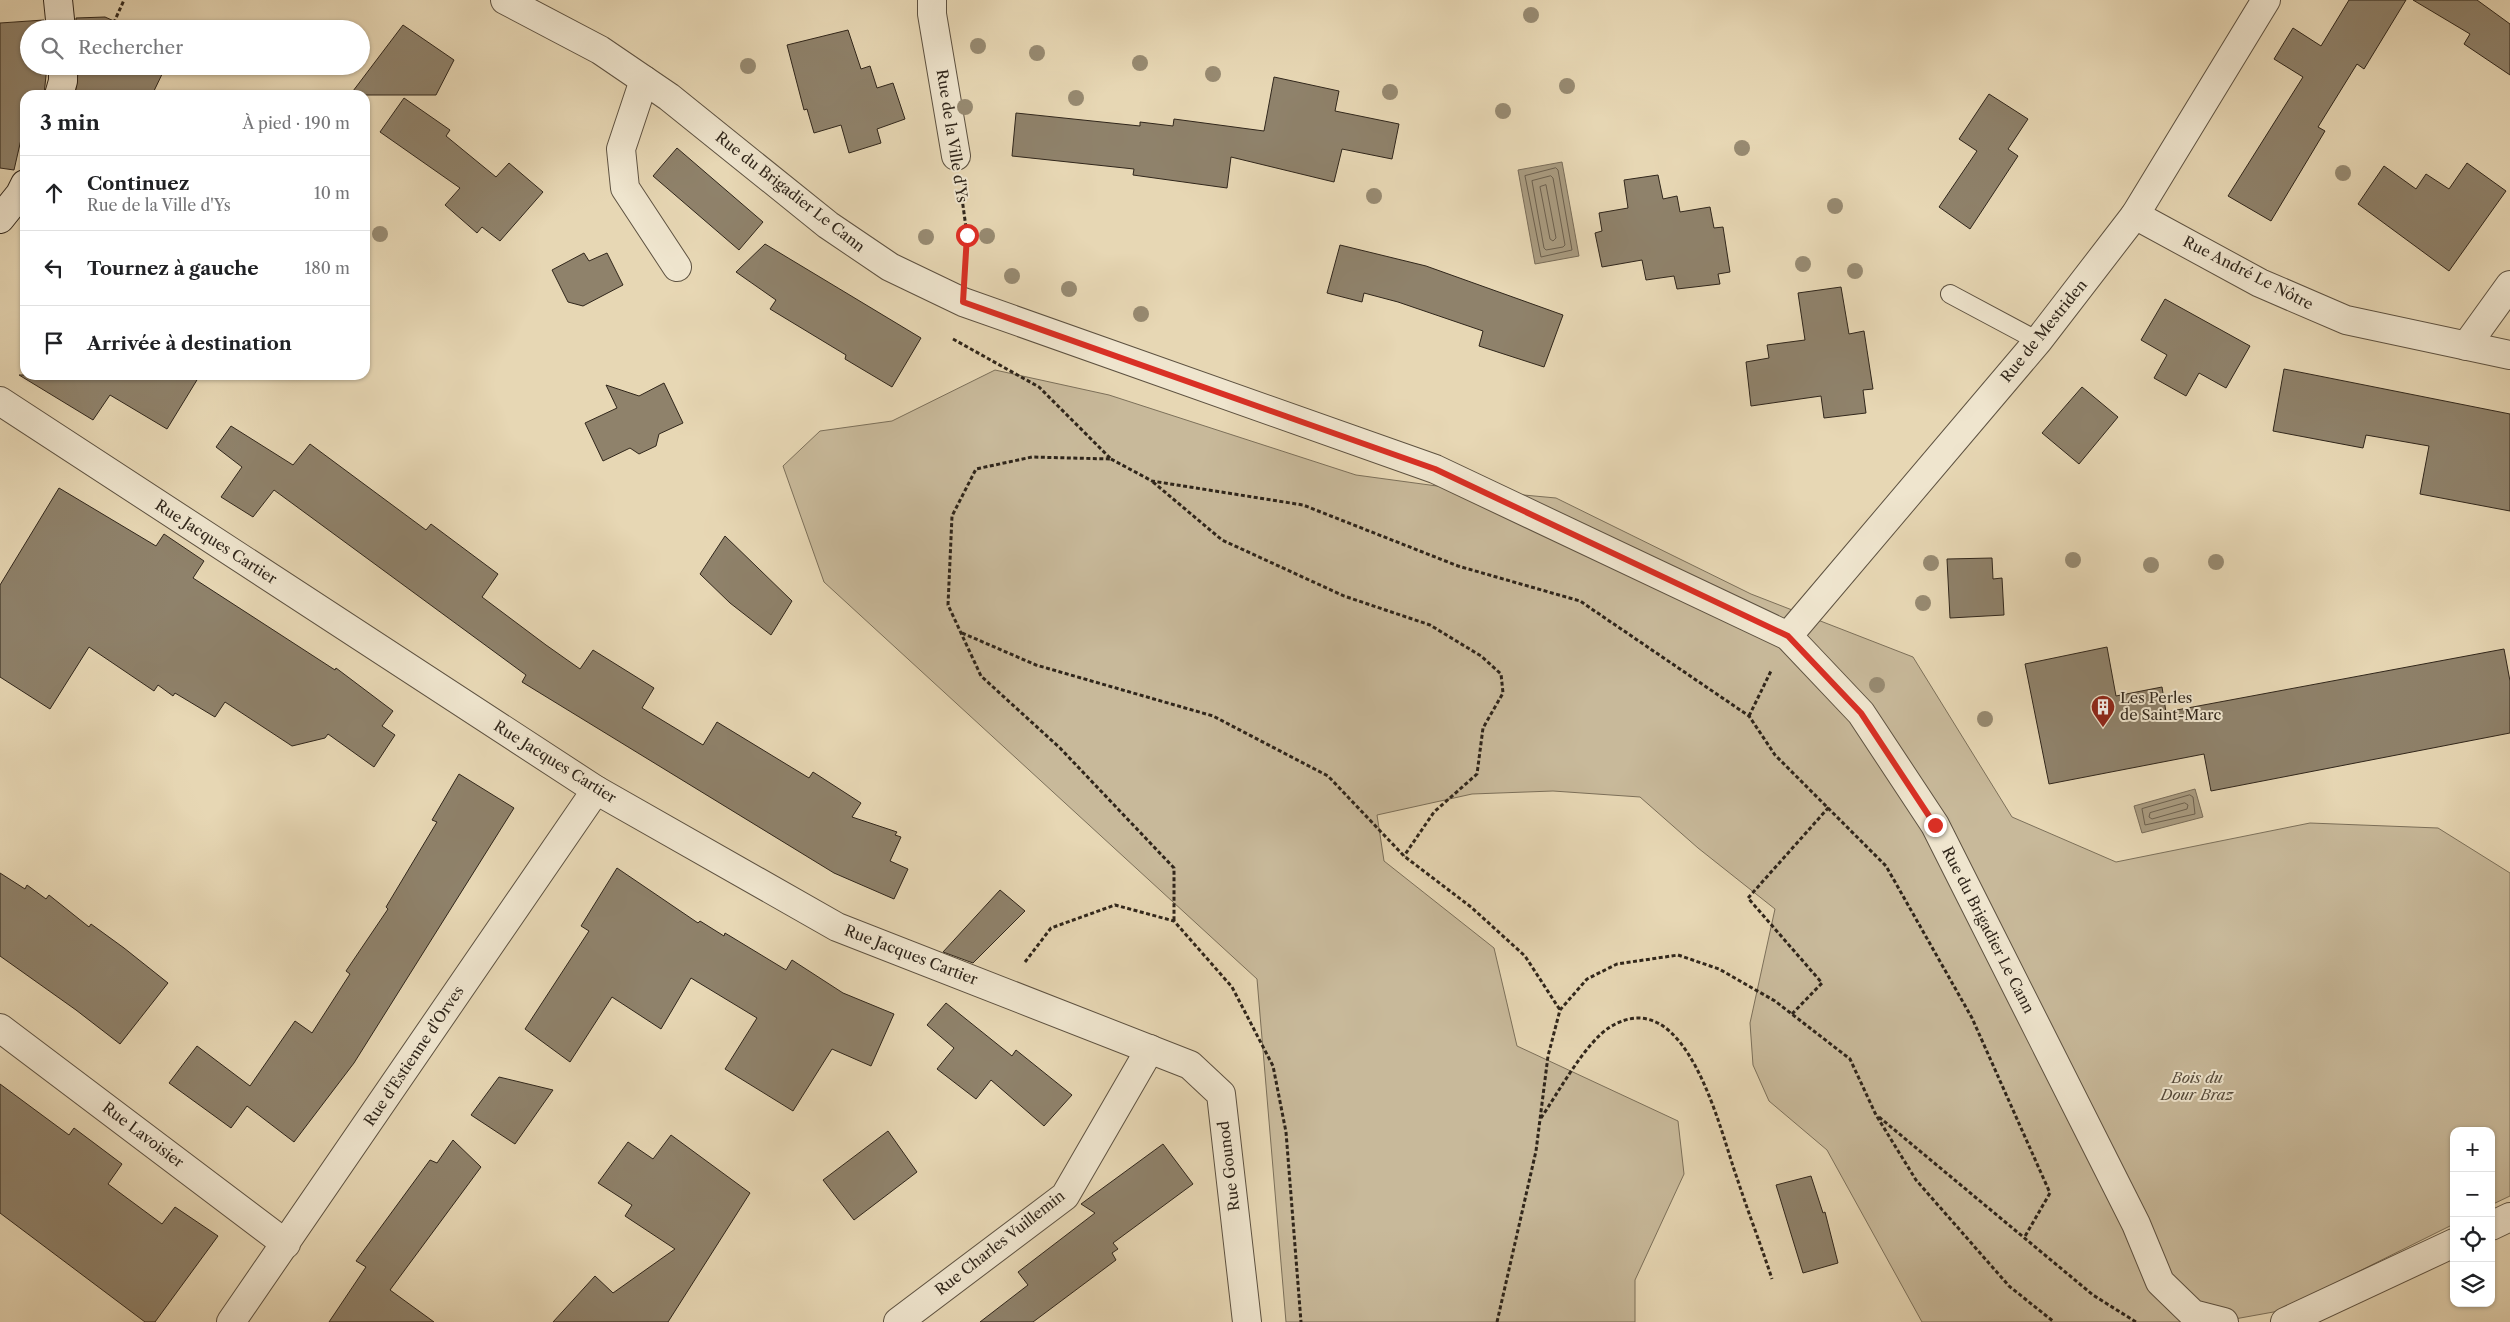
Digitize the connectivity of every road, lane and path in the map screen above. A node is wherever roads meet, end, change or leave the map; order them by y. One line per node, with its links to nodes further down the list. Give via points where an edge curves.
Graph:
1 (58, 0): 6 (street)
2 (124, 0): 7 (path)
3 (505, 0): 9 (street, Rue du Brigadier Le Cann, via 600,50)
4 (932, 0): 11 (street, Rue de la Ville d'Ys)
5 (2266, 0): 13 (street, Rue de Mestriden)
6 (61, 20)
7 (116, 20)
8 (64, 75): 10 (street)
9 (644, 80): 15 (street, via 621,149 625,188); 18 (street, Rue du Brigadier Le Cann, via 828,225 890,267)
10 (61, 90)
11 (956, 156): 18 (path, Rue de la Ville d'Ys, via 967,235)
12 (20, 194): 14 (street)
13 (2135, 215): 19 (street, Rue de Mestriden); 20 (street, Rue André Le Nôtre, via 2260,283 2346,320)
14 (0, 219)
15 (677, 267)
16 (2510, 285): 20 (street)
17 (1950, 294): 19 (lane)
18 (963, 302): 23 (path, via 946,336 1039,386); 26 (street, Rue du Brigadier Le Cann, via 1435,469)
19 (2038, 341): 26 (street, Rue de Mestriden)
20 (2466, 346): 21 (street, Rue André Le Nôtre)
21 (2510, 355)
22 (0, 402): 28 (street, Rue Jacques Cartier)
23 (1111, 459): 24 (path); 25 (path, via 1032,457 976,469 952,516 948,605)
24 (1152, 481): 27 (path, via 1303,505 1458,566 1580,601); 30 (path, via 1222,540 1344,596 1430,625 1481,656 1501,674 1503,693 1482,728 1477,774 1434,812)
25 (961, 632): 30 (path, via 1036,665 1213,716 1328,776); 31 (path, via 982,676 1060,748 1174,868)
26 (1788, 636): 27 (path); 50 (street, Rue du Brigadier Le Cann, via 1861,713 1935,825 2127,1207 2160,1282 2193,1314)
27 (1749, 716): 29 (path, via 1775,755)
28 (596, 790): 35 (street, Rue Jacques Cartier, via 838,927); 41 (street, Rue d'Estienne d'Orves)
29 (1829, 807): 33 (path, via 1748,898 1822,983); 40 (path, via 1886,866 1976,1027 2050,1193)
30 (1404, 856): 32 (path, via 1471,906 1525,956)
31 (1174, 921)
32 (1560, 1010): 33 (path, via 1586,979 1617,964 1678,955 1719,969); 37 (path, via 1548,1056)
33 (1792, 1014): 36 (path, via 1850,1059)
34 (0, 1028): 41 (street, Rue Lavoisier)
35 (1150, 1049): 45 (street, Rue Charles Vuillemin, via 1065,1196); 46 (street, Rue Gounod, via 1190,1065 1221,1094)
36 (1876, 1115): 40 (path); 48 (path, via 1916,1180 2009,1286)
37 (1541, 1118): 43 (path, via 1587,1049 1610,1027 1638,1017 1657,1022 1686,1049 1716,1109); 47 (path)
38 (2510, 1217): 39 (street)
39 (2495, 1224)
40 (2024, 1238): 49 (path, via 2093,1295)
41 (286, 1244): 44 (street, Rue d'Estienne d'Orves)
42 (2450, 1245): 51 (street)
43 (1772, 1279)
44 (231, 1322)
45 (898, 1322)
46 (1247, 1322)
47 (1497, 1322)
48 (2054, 1322)
49 (2136, 1322)
50 (2224, 1322)
51 (2284, 1322)

